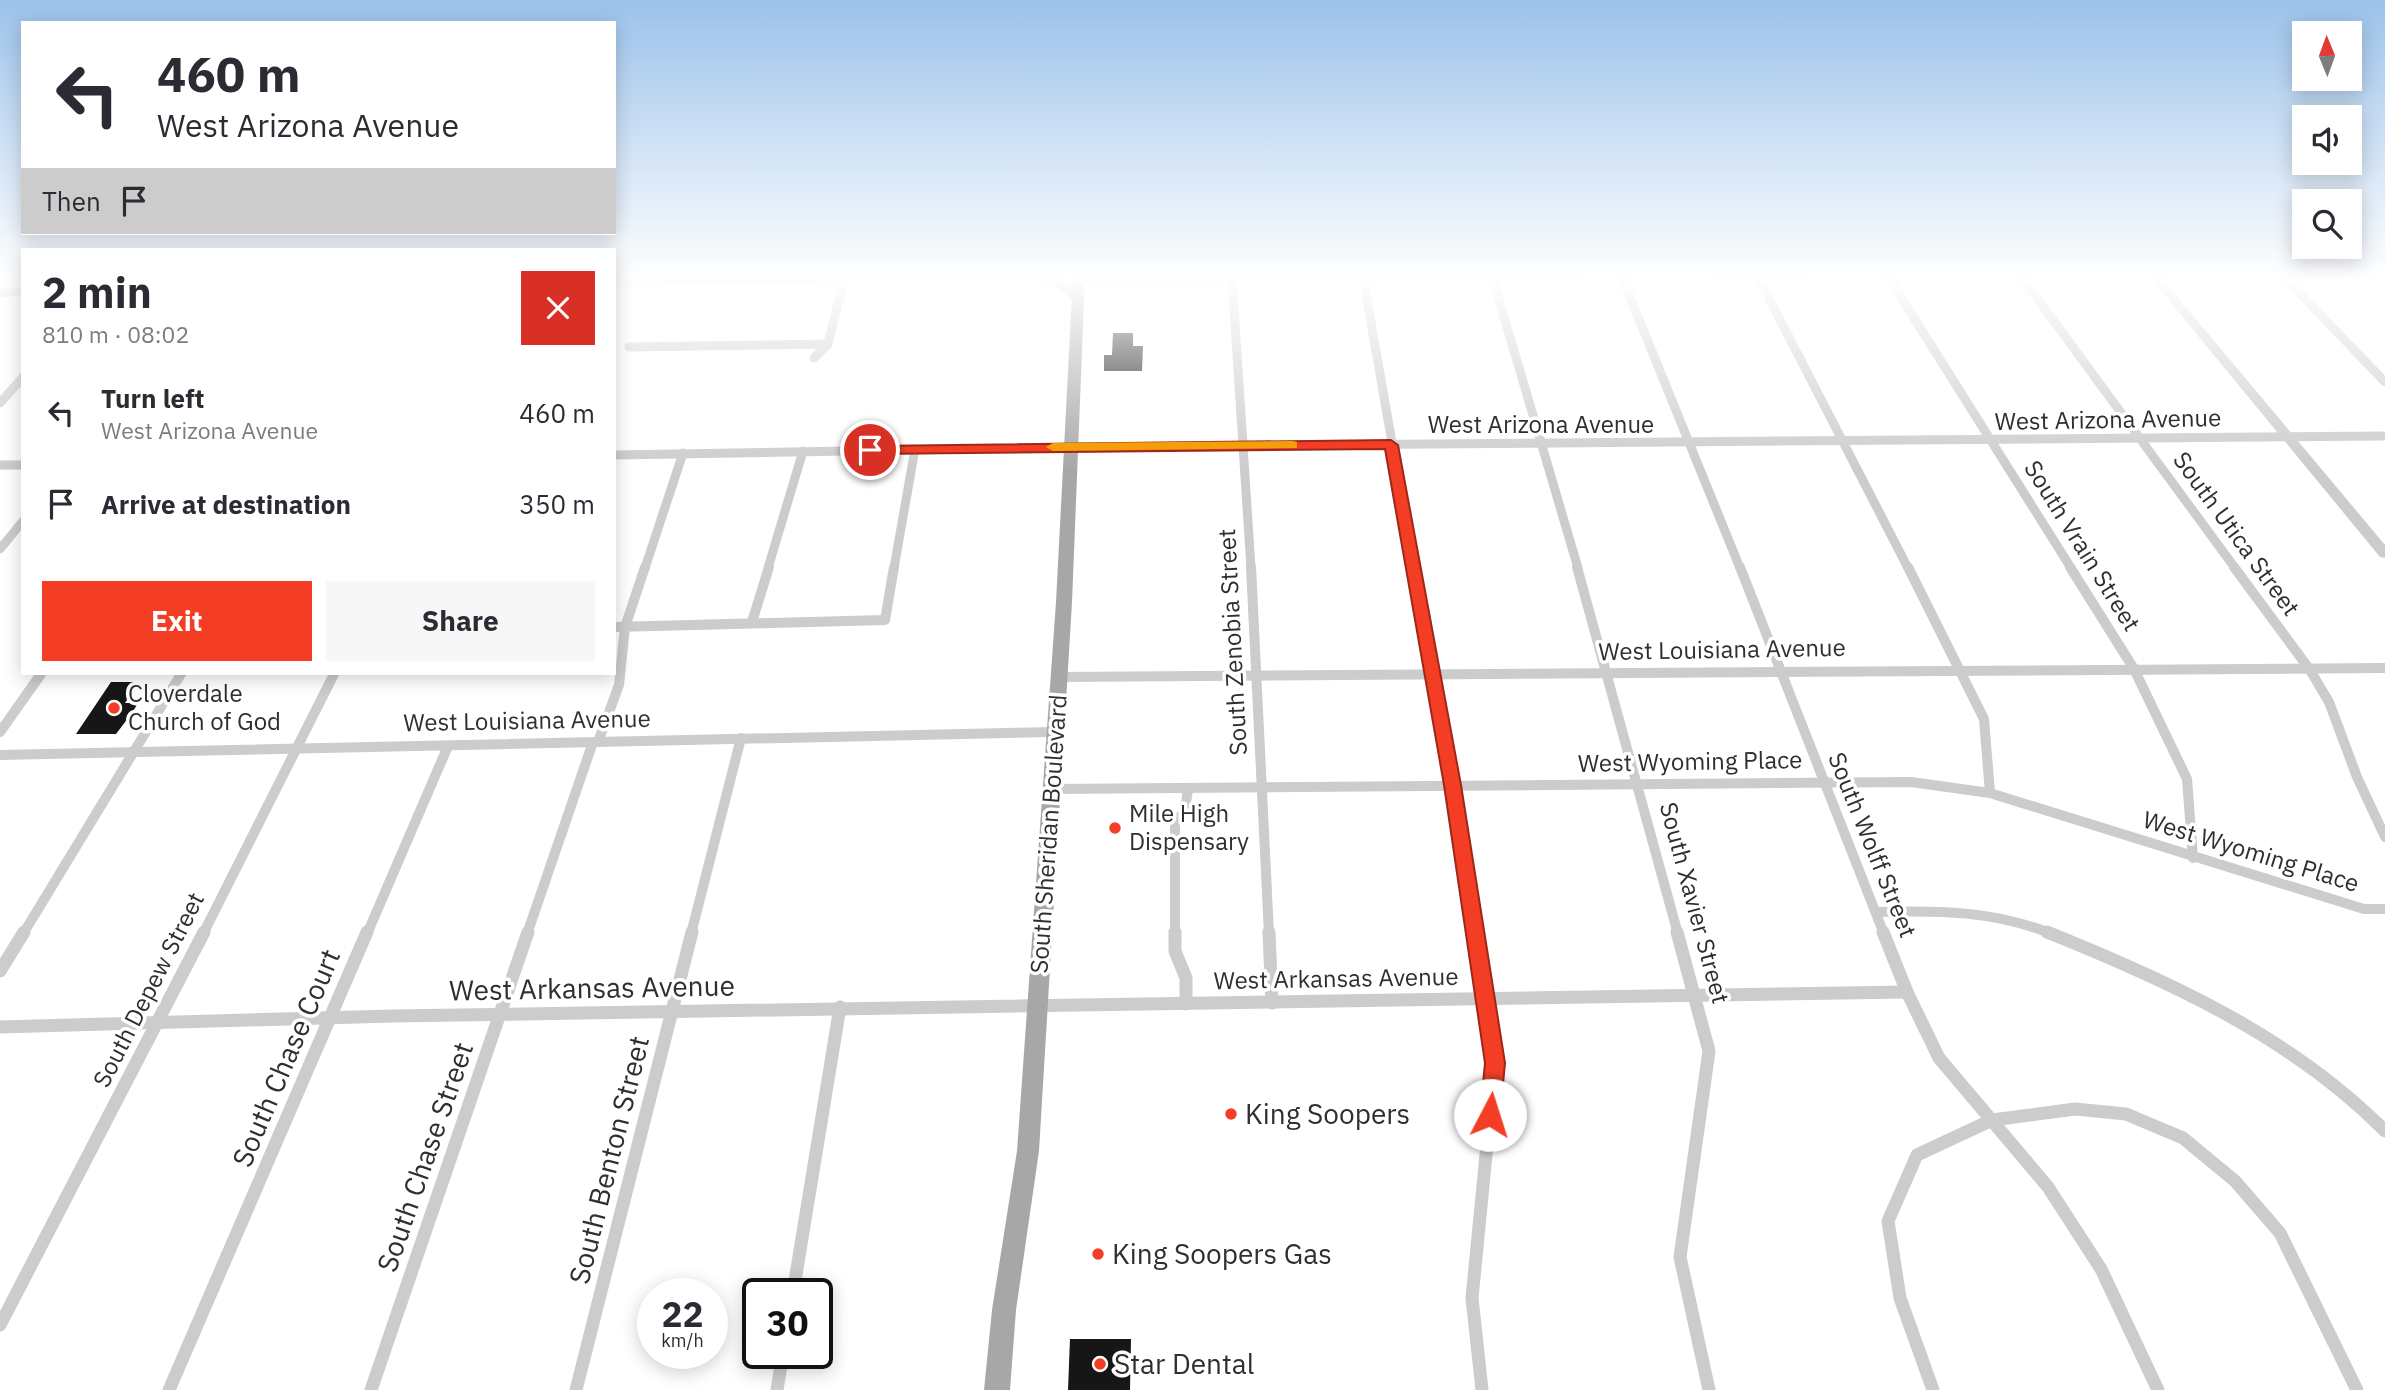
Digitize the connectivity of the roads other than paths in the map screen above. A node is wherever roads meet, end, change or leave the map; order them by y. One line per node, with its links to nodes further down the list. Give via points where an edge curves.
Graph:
1 (829, 340): 12 (street)
2 (1076, 340): 27 (main road, South Sheridan Boulevard)
3 (1236, 340): 26 (street, South Zenobia Street)
4 (1373, 340): 25 (street)
5 (1511, 340): 24 (street, South Xavier Street)
6 (1648, 340): 23 (street, South Wolff Street)
7 (1790, 340): 22 (street)
8 (1928, 340): 21 (street, South Vrain Street)
9 (2067, 340): 20 (street, South Utica Street)
10 (2206, 340): 19 (street)
11 (2344, 340): 16 (street)
12 (828, 344): 13 (street); 14 (street)
13 (629, 348)
14 (814, 358)
15 (21, 379): 17 (street)
16 (2385, 382)
17 (0, 403)
18 (2385, 436): 19 (street, West Arizona Avenue)
19 (2285, 437): 20 (street, West Arizona Avenue); 36 (street)
20 (2140, 440): 21 (street, West Arizona Avenue); 42 (street, South Utica Street)
21 (1992, 441): 22 (street, West Arizona Avenue); 40 (street, South Vrain Street)
22 (1843, 442): 23 (street, West Arizona Avenue); 41 (street)
23 (1690, 443): 24 (street, West Arizona Avenue); 44 (street, South Wolff Street)
24 (1542, 444): 25 (street, West Arizona Avenue); 48 (street, South Xavier Street)
25 (1391, 445): 26 (street, West Arizona Avenue); 43 (street)
26 (1243, 446): 27 (street, West Arizona Avenue); 50 (street, South Zenobia Street)
27 (1072, 447): 28 (street, West Arizona Avenue); 49 (main road, South Sheridan Boulevard)
28 (915, 449): 29 (street, West Arizona Avenue); 37 (street, via 885,620)
29 (803, 451): 30 (street, West Arizona Avenue); 37 (street)
30 (683, 453): 31 (street, West Arizona Avenue); 38 (street, South Chase Street)
31 (616, 454)
32 (0, 465): 33 (street)
33 (21, 465)
34 (21, 523): 35 (street)
35 (0, 549)
36 (2385, 554)
37 (752, 622): 38 (street)
38 (620, 627): 54 (street, South Chase Street, via 619,685)
39 (2385, 668): 42 (street, West Louisiana Avenue)
40 (2134, 669): 41 (street, West Louisiana Avenue); 42 (street, West Louisiana Avenue); 67 (street, South Vrain Street, via 2187,779)
41 (1962, 670): 44 (street, West Louisiana Avenue); 65 (street, via 1984,719)
42 (2310, 670): 66 (street, South Utica Street, via 2329,702)
43 (1431, 673): 48 (street, West Louisiana Avenue); 50 (street, West Louisiana Avenue); 60 (street)
44 (1781, 673): 48 (street, West Louisiana Avenue); 59 (street, South Wolff Street)
45 (40, 675): 51 (street)
46 (180, 675): 57 (street)
47 (334, 675): 56 (street, South Depew Street)
48 (1609, 675): 61 (street, South Xavier Street)
49 (1059, 677): 50 (street, West Louisiana Avenue); 52 (main road, South Sheridan Boulevard)
50 (1258, 677): 64 (street, South Zenobia Street)
51 (0, 732)
52 (1055, 732): 53 (street, West Louisiana Avenue); 62 (main road, South Sheridan Boulevard)
53 (741, 738): 54 (street, West Louisiana Avenue); 78 (street, South Benton Street)
54 (596, 742): 55 (street, West Louisiana Avenue); 79 (street, South Chase Street)
55 (448, 746): 56 (street, West Louisiana Avenue); 80 (street, South Chase Court)
56 (297, 748): 57 (street, West Louisiana Avenue); 81 (street, South Depew Street)
57 (133, 751): 58 (street, West Louisiana Avenue); 70 (street)
58 (0, 755)
59 (1824, 781): 61 (street, West Wyoming Place); 65 (street, West Wyoming Place, via 1911,782); 69 (street, South Wolff Street)
60 (1452, 785): 61 (street, West Wyoming Place); 64 (street, West Wyoming Place); 73 (street)
61 (1639, 785): 72 (street, South Xavier Street)
62 (1052, 789): 63 (street, West Wyoming Place); 77 (main road, South Sheridan Boulevard)
63 (1188, 789): 64 (street, West Wyoming Place); 75 (street, West Arkansas Avenue, via 1185,811 1175,822 1175,951 1186,978)
64 (1261, 789): 74 (street, South Zenobia Street)
65 (1990, 793): 67 (street, West Wyoming Place)
66 (2385, 837)
67 (2193, 858): 68 (street, West Wyoming Place, via 2364,909)
68 (2385, 909)
69 (1877, 912): 71 (street, South Wolff Street); 84 (street, via 1934,910 2000,917 2080,946 2224,1012 2302,1058)
70 (0, 971)
71 (1907, 992): 72 (street, West Arkansas Avenue); 83 (street, South Wolff Street, via 1939,1058)
72 (1696, 995): 73 (street, West Arkansas Avenue); 94 (street, South Xavier Street, via 1709,1051 1680,1257)
73 (1485, 999): 74 (street, West Arkansas Avenue); 93 (street, via 1495,1063 1472,1298)
74 (1272, 1003): 75 (street, West Arkansas Avenue)
75 (1186, 1004): 77 (street, West Arkansas Avenue)
76 (840, 1007): 77 (street, West Arkansas Avenue); 78 (street, West Arkansas Avenue); 85 (street)
77 (1038, 1007): 92 (main road, South Sheridan Boulevard, via 1028,1151)
78 (673, 1010): 79 (street, West Arkansas Avenue); 90 (street, South Benton Street)
79 (500, 1014): 80 (street, West Arkansas Avenue); 89 (street, South Chase Street)
80 (331, 1017): 81 (street, West Arkansas Avenue); 88 (street, South Chase Court)
81 (159, 1021): 82 (street, West Arkansas Avenue); 86 (street, South Depew Street)
82 (0, 1027)
83 (1992, 1120): 95 (street, via 1917,1155 1888,1221 1900,1298); 96 (street, South Wolff Street, via 2048,1186 2101,1269); 97 (street, via 2075,1109 2126,1114 2183,1138 2235,1181 2280,1233)
84 (2385, 1131)
85 (795, 1278)
86 (0, 1325)
87 (780, 1369): 91 (street)
88 (169, 1390)
89 (371, 1390)
90 (576, 1390)
91 (776, 1390)
92 (997, 1390)
93 (1482, 1390)
94 (1709, 1390)
95 (1933, 1390)
96 (2158, 1390)
97 (2357, 1390)

